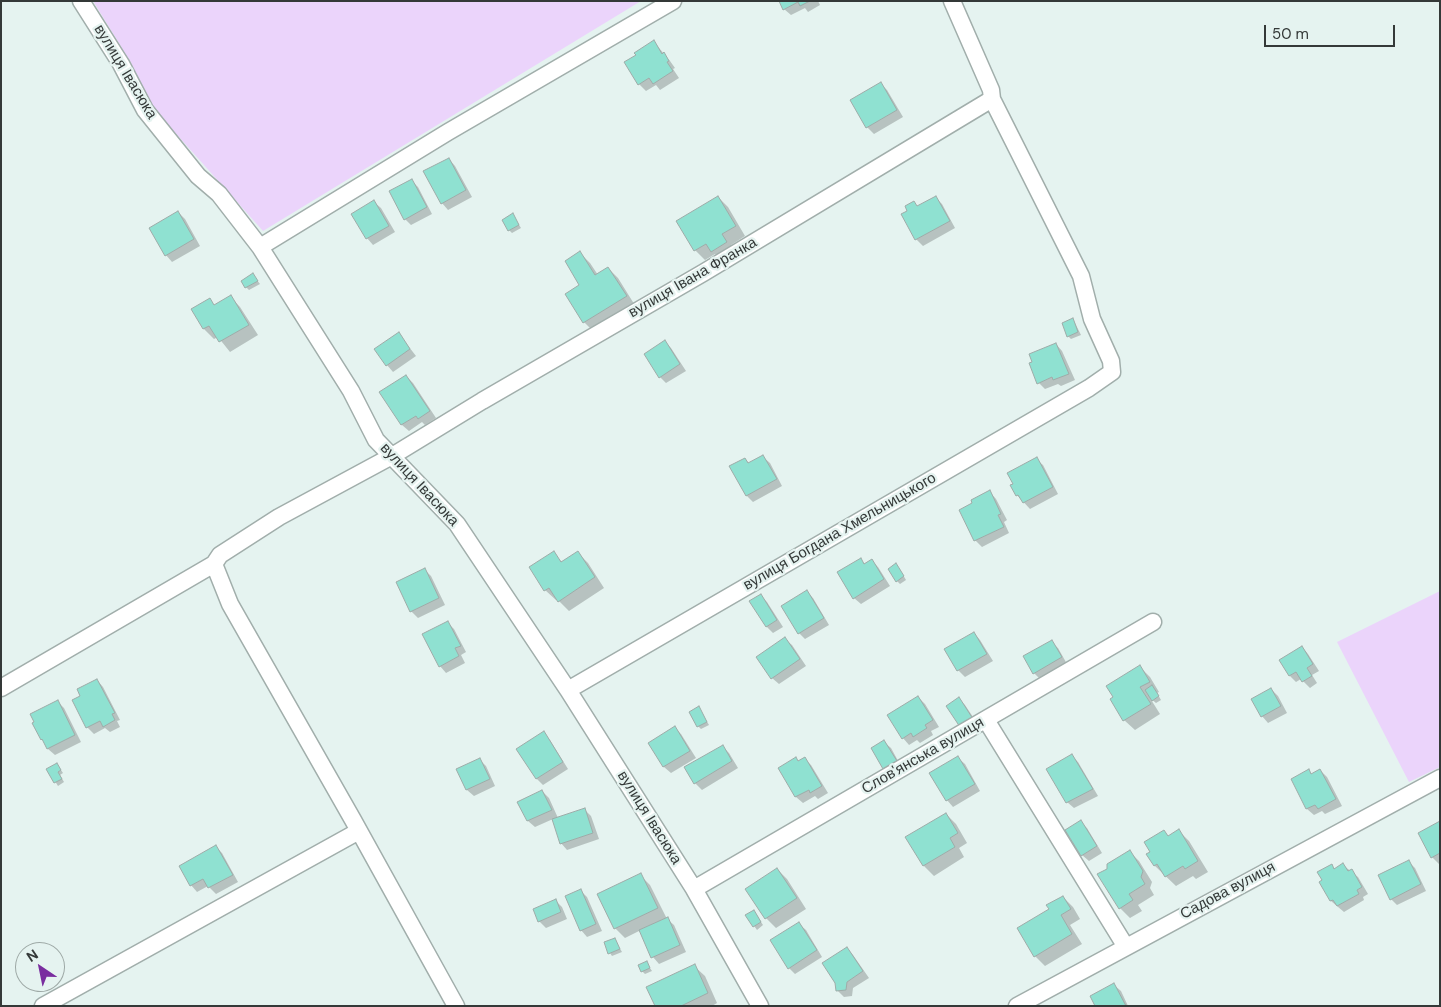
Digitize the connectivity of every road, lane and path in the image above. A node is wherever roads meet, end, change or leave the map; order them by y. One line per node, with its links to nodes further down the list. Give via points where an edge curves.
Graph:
1 (81, 1): 5 (street, вулиця Івасюка, via 146,110 198,176 219,194)
2 (673, 1): 5 (street)
3 (952, 1): 4 (street)
4 (992, 99): 6 (street, вулиця Івана Франка); 10 (street, вулиця Богдана Хмельницького, via 1081,276 1092,319 1111,361 1112,372)
5 (260, 246): 6 (street, вулиця Івасюка, via 351,391 376,440)
6 (392, 456): 7 (street, вулиця Івана Франка, via 279,517 220,555); 10 (street, вулиця Івасюка, via 457,524)
7 (214, 564): 9 (street, вулиця Івана Франка); 13 (street, via 230,604)
8 (1153, 622): 11 (street, Слов'янська вулиця)
9 (1, 688)
10 (568, 690): 14 (street, вулиця Івасюка)
11 (986, 720): 14 (street, Слов'янська вулиця); 15 (street)
12 (1440, 778): 15 (street, Садова вулиця)
13 (359, 831): 16 (street); 17 (street)
14 (694, 890): 18 (street, вулиця Івасюка)
15 (1126, 947): 19 (street, Садова вулиця)
16 (43, 1006)
17 (456, 1006)
18 (760, 1006)
19 (1017, 1006)

